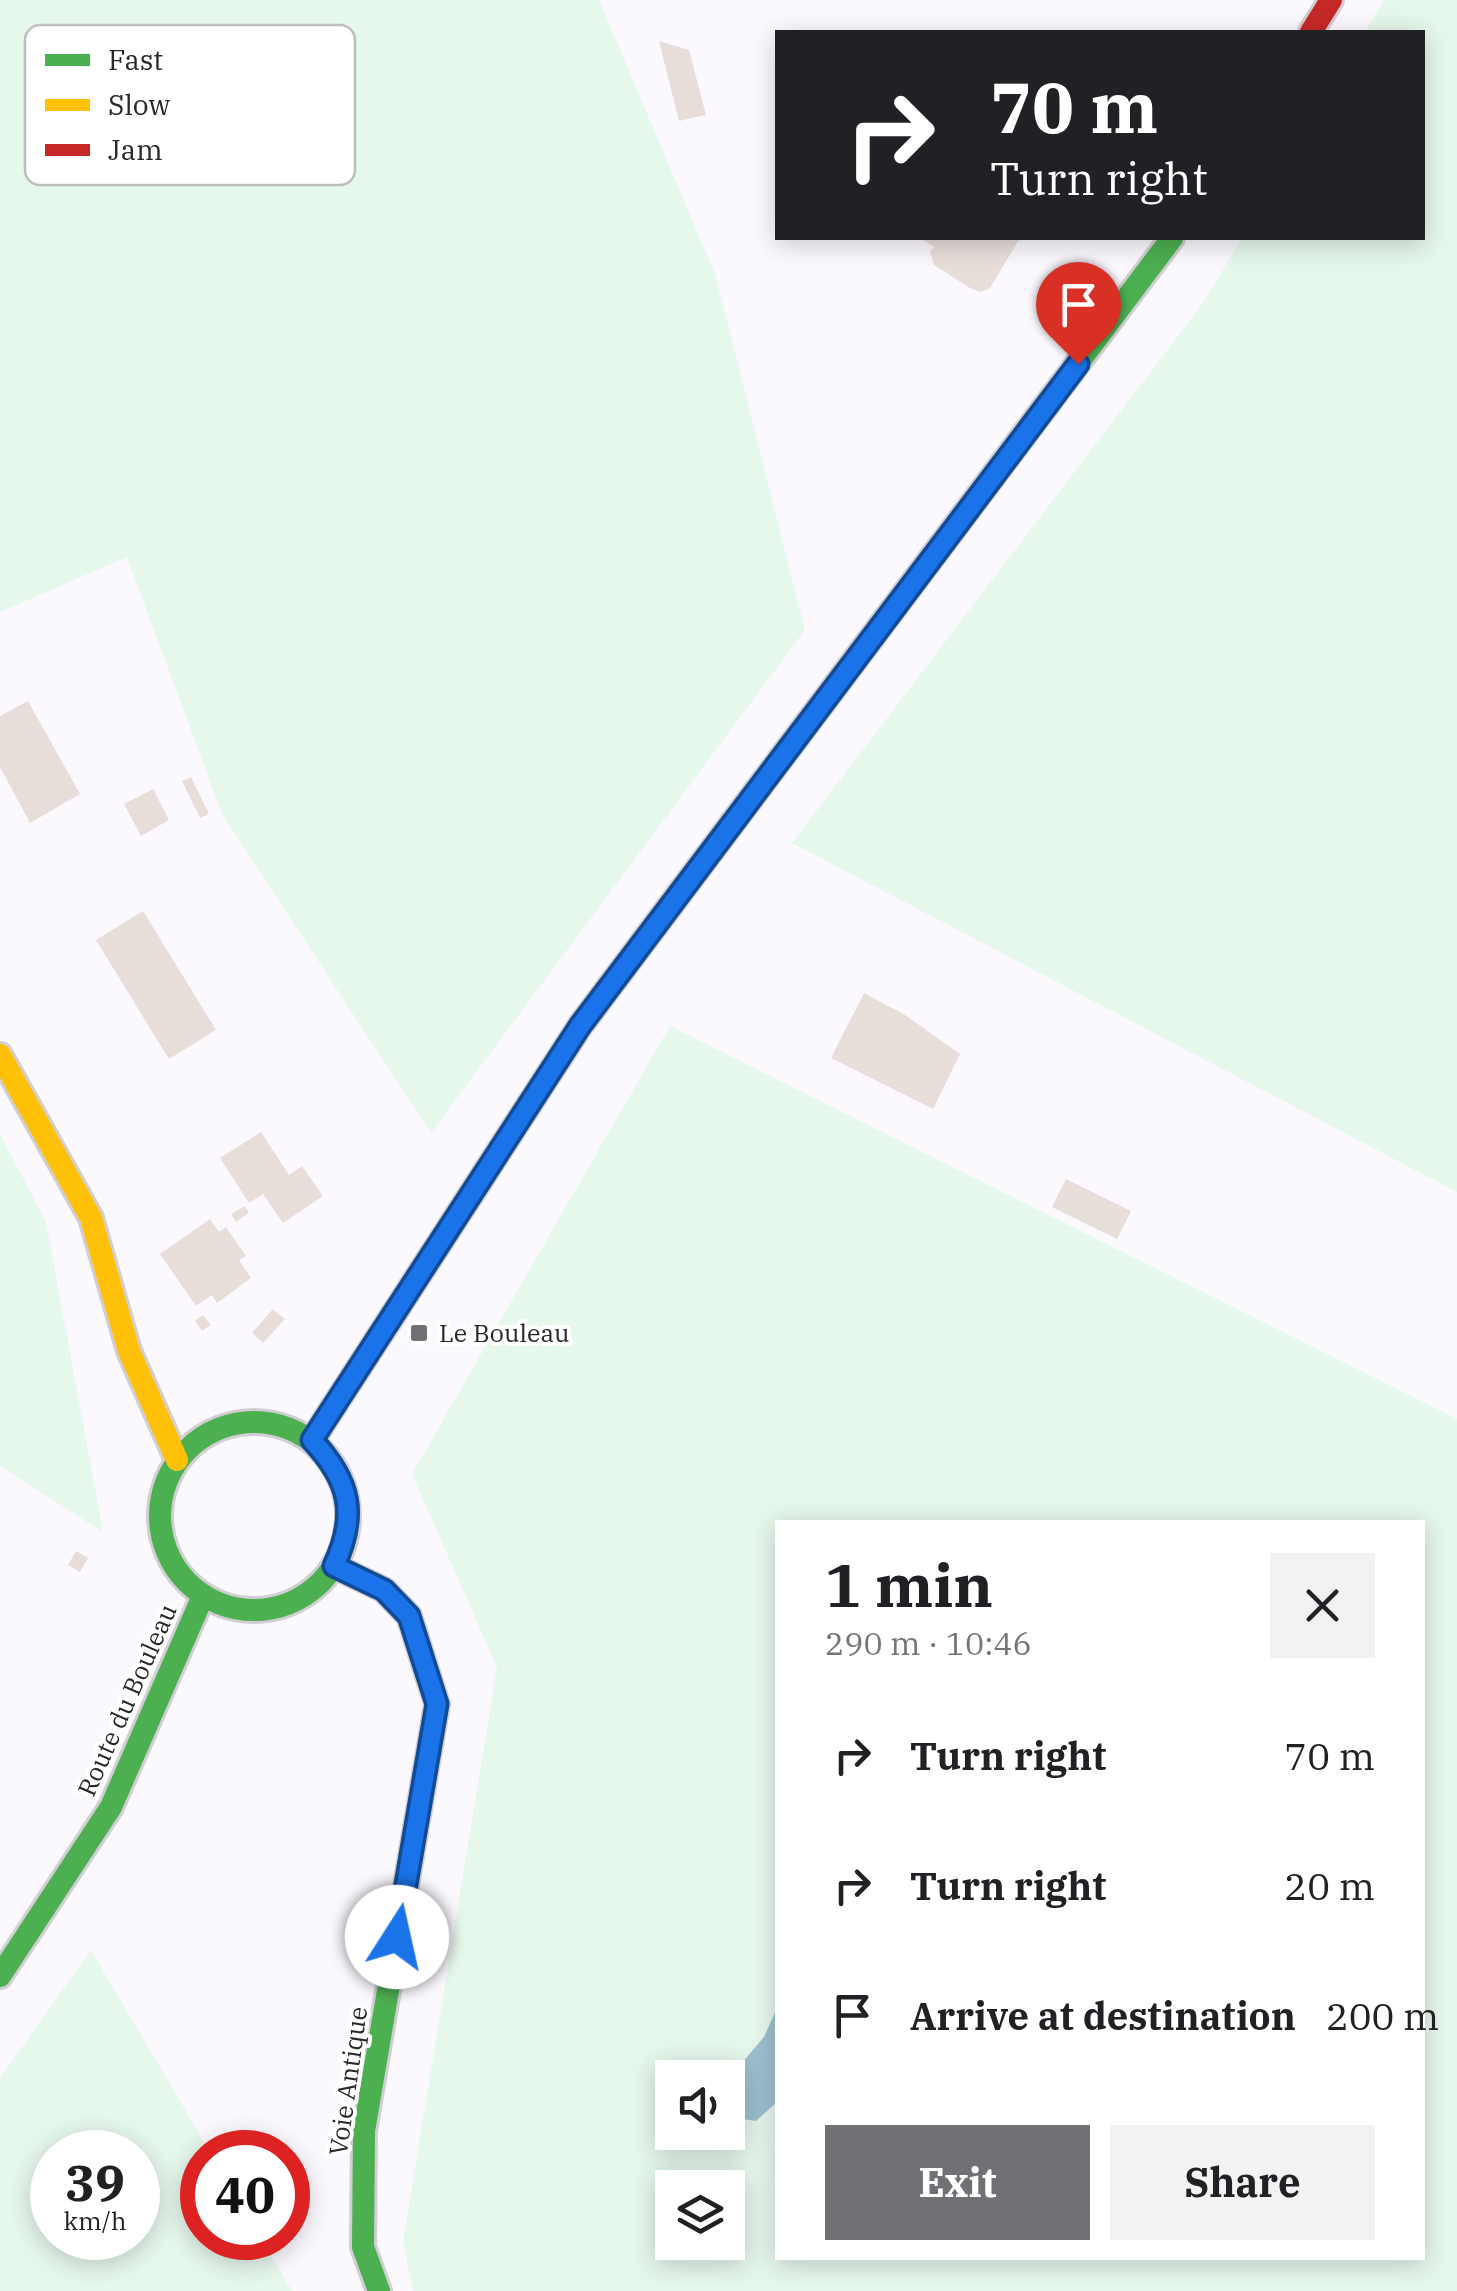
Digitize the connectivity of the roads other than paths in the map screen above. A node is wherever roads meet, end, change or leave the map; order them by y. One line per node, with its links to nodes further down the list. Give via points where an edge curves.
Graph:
1 (1331, 0): 2 (main road)
2 (1312, 30)
3 (1170, 240): 5 (main road, via 580,1026)
4 (0, 1055): 6 (main road, via 91,1218 130,1352)
5 (312, 1440): 6 (main road, via 285,1426 240,1422 198,1438); 7 (main road, via 344,1485 346,1540)
6 (177, 1460): 8 (main road, via 158,1518 179,1576)
7 (334, 1566): 8 (main road, via 314,1589 260,1611); 10 (main road, Voie Antique, via 384,1590 409,1616 437,1704 364,2131 362,2247)
8 (203, 1596): 9 (main road, Route du Bouleau, via 111,1807)
9 (0, 1976)
10 (379, 2291)

